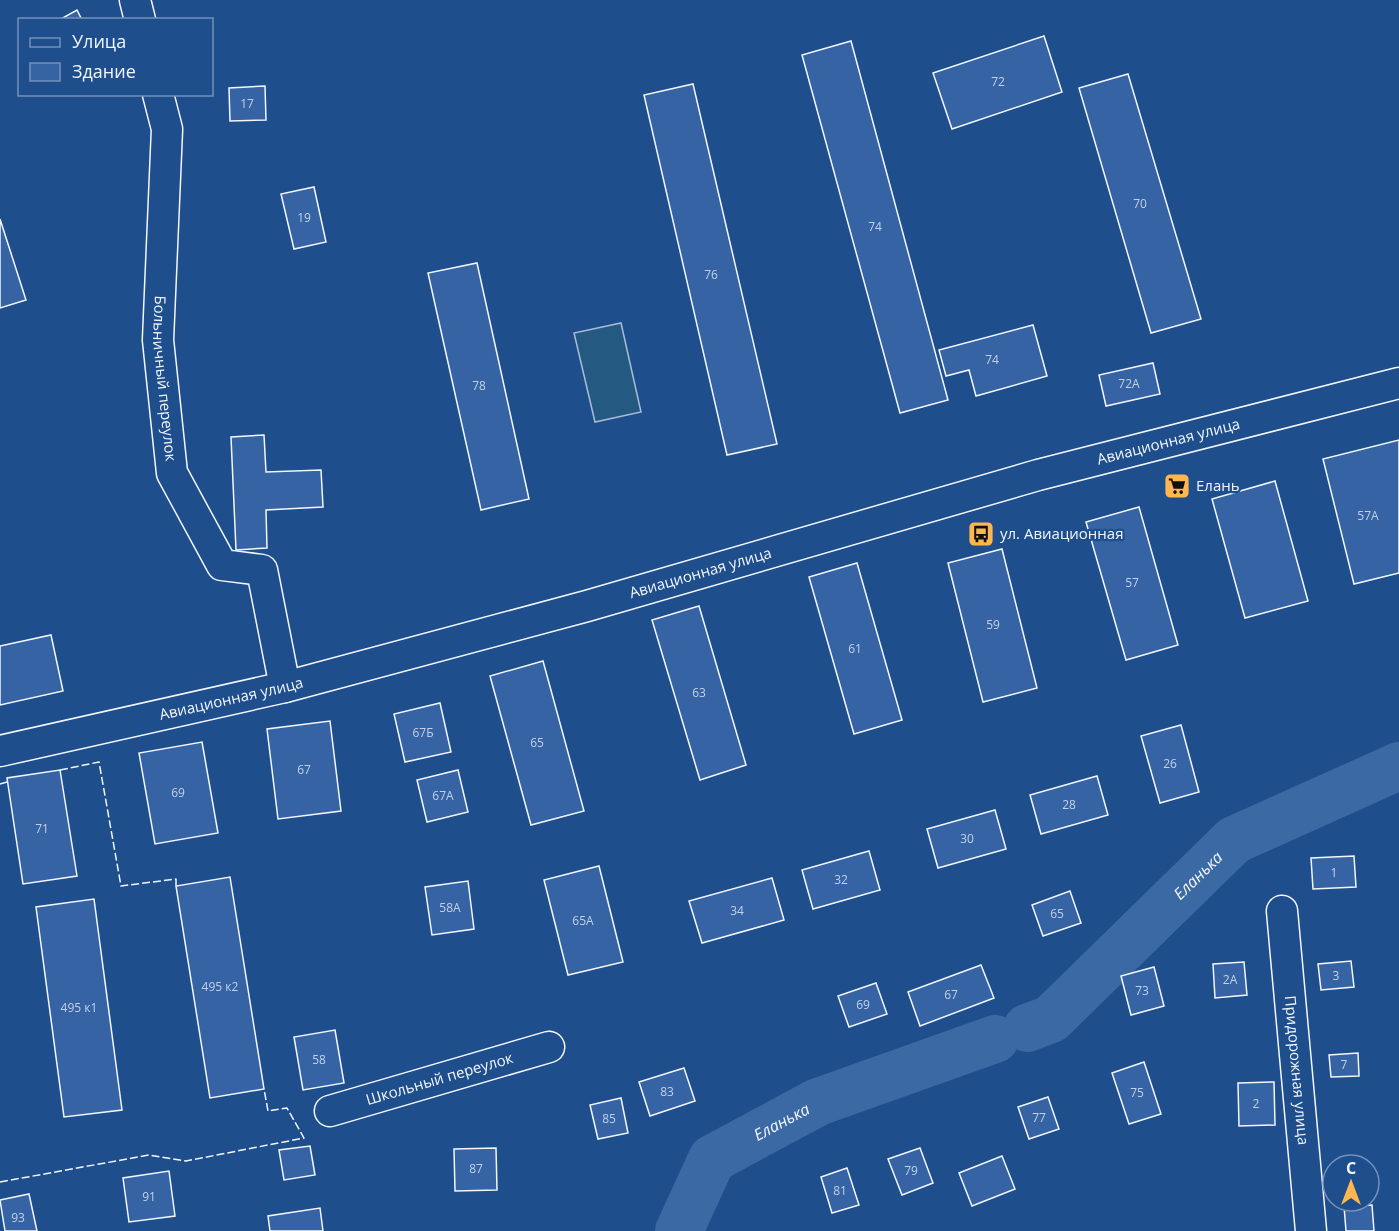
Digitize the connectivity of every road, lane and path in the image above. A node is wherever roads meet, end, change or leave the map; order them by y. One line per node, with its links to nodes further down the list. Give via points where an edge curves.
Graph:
1 (135, 0): 2 (street)
2 (140, 18)
3 (159, 96): 5 (street, Больничный переулок, via 167,129 158,340 172,472 222,565 262,570)
4 (1399, 383): 5 (street, Авиационная улица, via 1038,475 587,606)
5 (285, 687): 6 (street, Авиационная улица)
6 (0, 751)
7 (1282, 911): 10 (street, Придорожная улица)
8 (549, 1047): 9 (street, Школьный переулок)
9 (330, 1111)
10 (1311, 1231)

